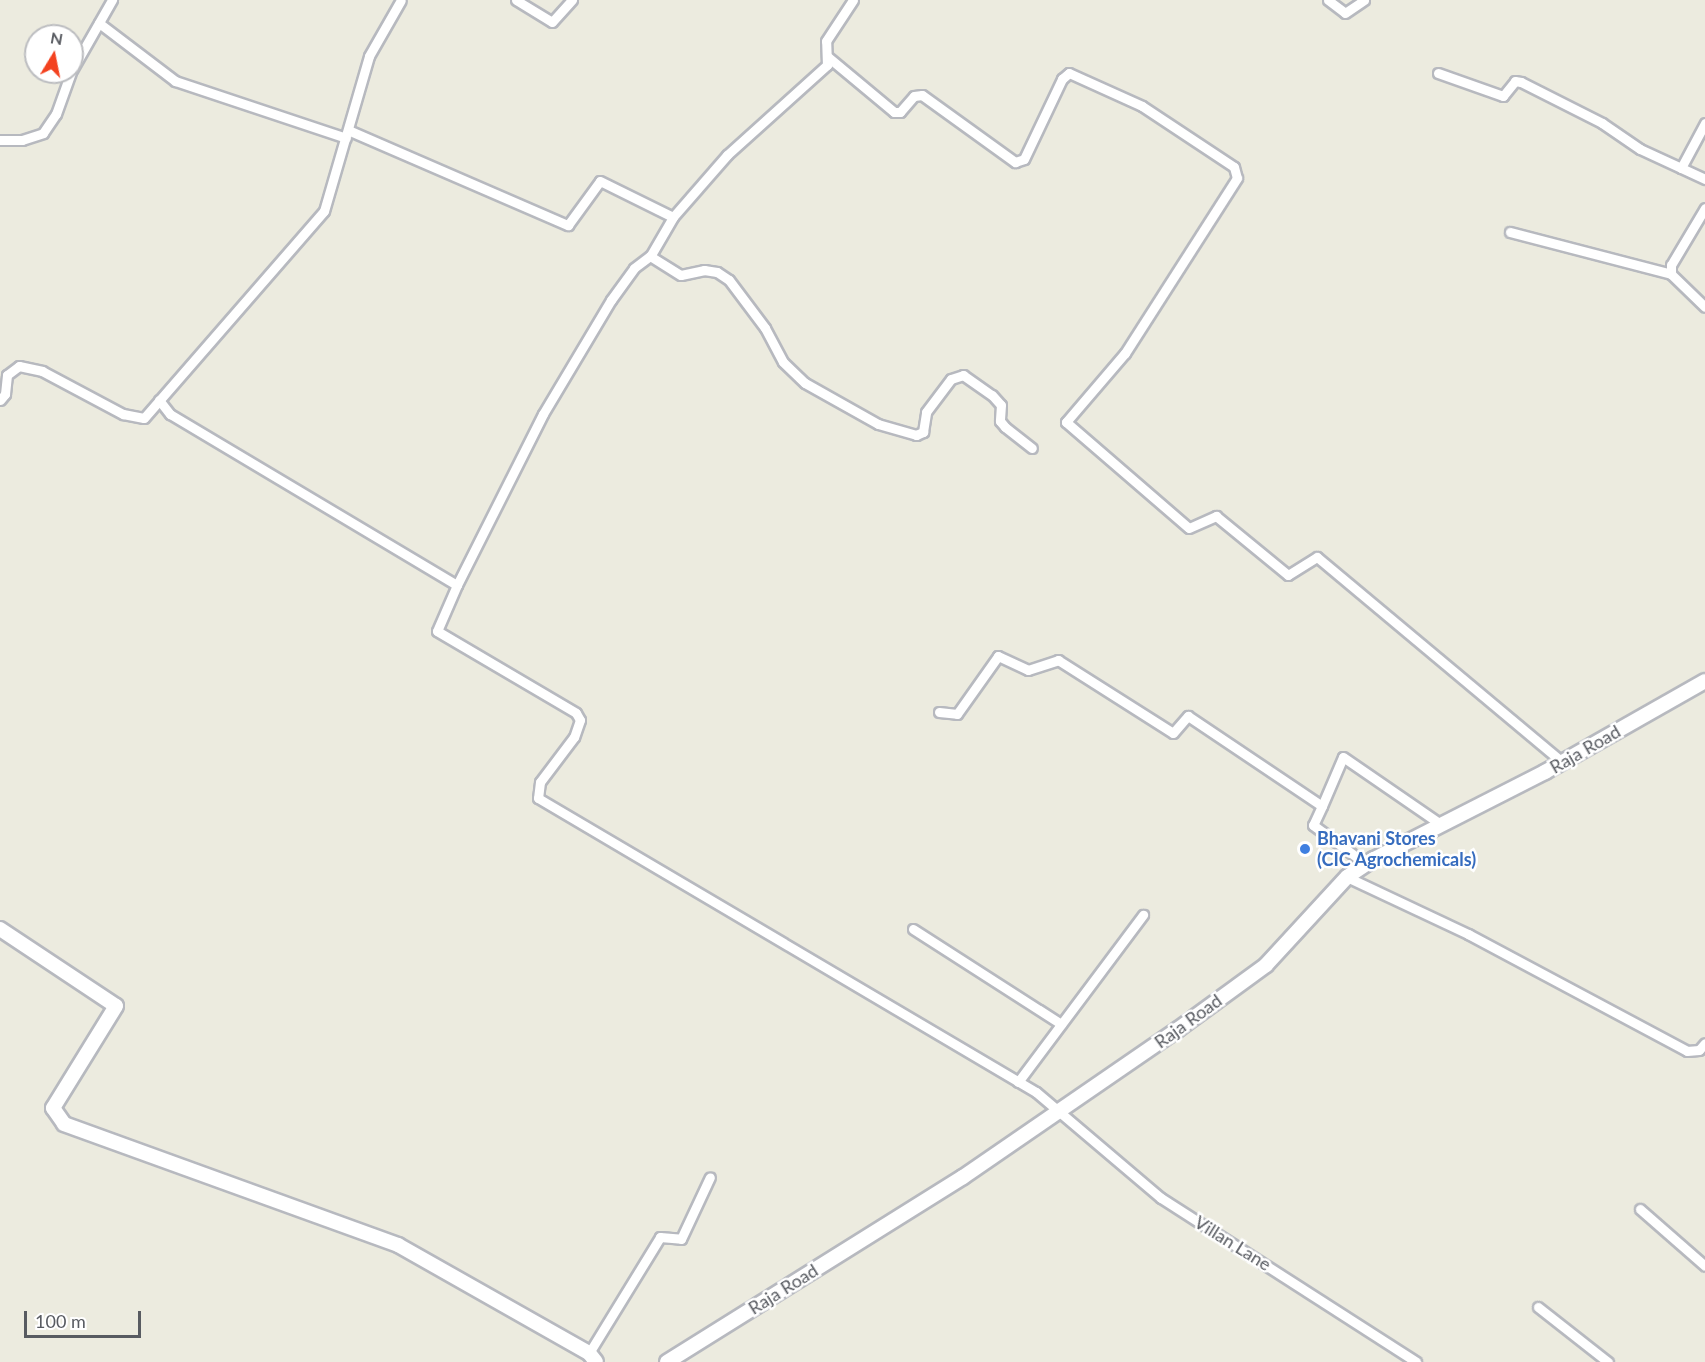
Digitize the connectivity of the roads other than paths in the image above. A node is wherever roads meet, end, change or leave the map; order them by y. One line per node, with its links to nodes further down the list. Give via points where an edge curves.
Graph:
1 (112, 0): 8 (street)
2 (401, 0): 14 (street, via 369,56)
3 (516, 0): 4 (street, via 552,22)
4 (572, 0)
5 (853, 0): 10 (street, via 826,41)
6 (1328, 0): 7 (street, via 1345,13)
7 (1364, 0)
8 (99, 23): 9 (street); 14 (street, via 175,81)
9 (84, 50)
10 (828, 57): 19 (street, via 827,64 727,155); 30 (street, via 894,112 900,112 914,96 922,95 1015,162 1024,159 1062,79 1070,74 1142,106 1234,167 1237,178 1125,353 1066,422 1189,528 1216,516 1288,575 1317,557)
11 (1438, 73): 16 (street, via 1503,96 1515,81 1521,82)
12 (67, 84): 15 (street, via 56,114 43,133 22,140)
13 (1705, 123): 16 (street)
14 (347, 134): 19 (street, via 568,225 600,181); 25 (street, via 324,211)
15 (0, 140)
16 (1681, 168): 17 (street)
17 (1705, 179)
18 (1705, 208): 22 (street, via 1671,265)
19 (674, 217): 21 (street)
20 (1510, 232): 22 (street)
21 (650, 256): 26 (street, via 681,275 704,270 729,280 765,328 783,362 805,383 878,423 916,435 923,432 926,412 951,379 963,375 992,395 1000,405 1000,421); 27 (street, via 622,284 575,357)
22 (1671, 274): 23 (street)
23 (1705, 307)
24 (0, 400): 25 (street, via 5,394 7,375 19,366 42,371 123,414 144,418)
25 (159, 400): 27 (street, via 170,414)
26 (1032, 448)
27 (457, 585): 40 (street, Villan Lane, via 437,631 576,713 580,720 574,737 540,782 538,798)
28 (1705, 681): 30 (street, Raja Road)
29 (939, 712): 31 (street, via 957,714 998,656 1028,670 1058,660 1173,733 1188,716)
30 (1562, 762): 32 (street, Raja Road)
31 (1322, 806): 32 (street, via 1343,757); 33 (street, via 1313,825)
32 (1442, 825): 33 (street, Raja Road)
33 (1366, 864): 34 (street, Raja Road)
34 (1347, 877): 39 (street, via 1468,934 1687,1051 1700,1050); 41 (street, Raja Road, via 1266,965)
35 (1143, 915): 38 (street)
36 (0, 929): 46 (street, via 116,1006 53,1108 64,1124 398,1245)
37 (914, 929): 38 (street)
38 (1061, 1024): 40 (street)
39 (1705, 1043)
40 (1018, 1082): 41 (street, Villan Lane)
41 (1059, 1110): 47 (street, Raja Road, via 963,1177); 48 (street, Villan Lane, via 1161,1198)
42 (710, 1177): 46 (street, via 681,1239 660,1237)
43 (1640, 1209): 44 (street)
44 (1705, 1266)
45 (1538, 1307): 49 (street)
46 (592, 1358)
47 (667, 1362)
48 (1416, 1362)
49 (1608, 1362)

